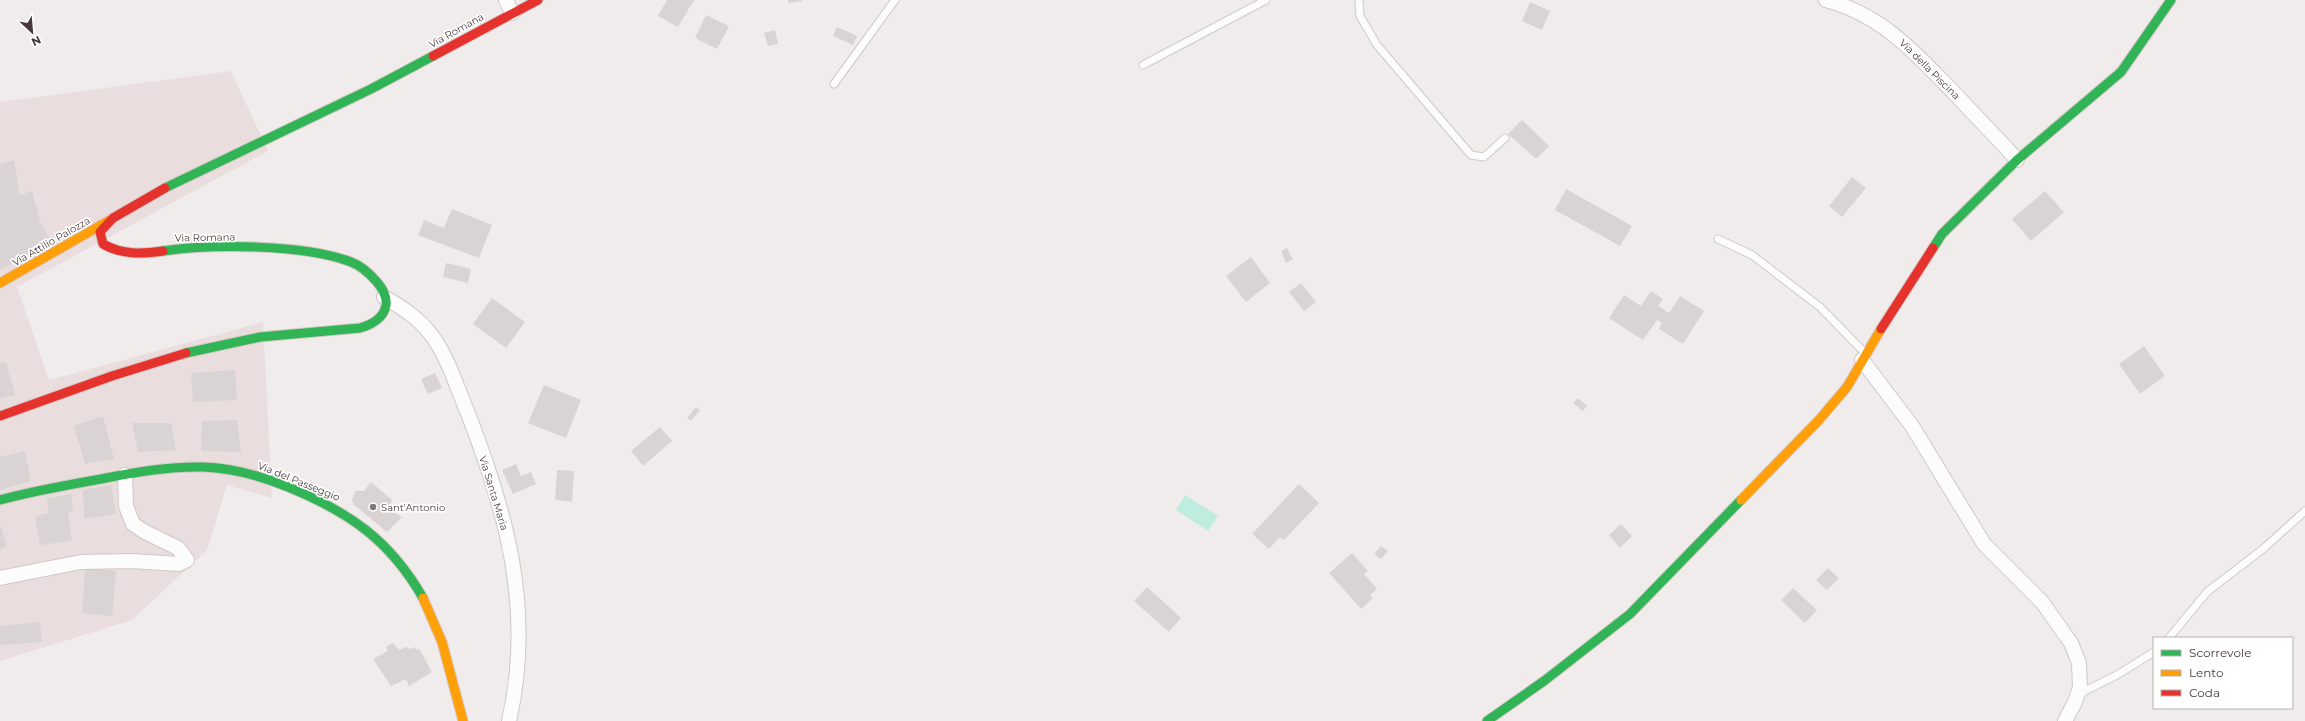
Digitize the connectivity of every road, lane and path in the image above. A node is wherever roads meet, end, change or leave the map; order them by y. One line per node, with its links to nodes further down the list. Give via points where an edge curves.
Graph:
1 (538, 0): 7 (street, Via Romana)
2 (895, 0): 9 (lane)
3 (1266, 0): 8 (lane)
4 (1359, 0): 10 (lane, via 1360,16 1377,45 1471,156 1484,157)
5 (1826, 0): 11 (street, Via della Piscina, via 1839,3 1874,20 1902,40)
6 (2171, 0): 11 (street, via 2121,72)
7 (509, 6): 12 (street, Via Romana, via 390,80 164,188)
8 (1143, 65)
9 (834, 84)
10 (1505, 138)
11 (2017, 160): 16 (street, via 1938,240)
12 (114, 218): 14 (street, Via Attilio Palozza); 15 (street, Via Romana, via 102,229 100,236 103,244 117,251 140,253 186,248 243,248 327,256 346,260 367,270 380,285)
13 (1718, 239): 16 (lane, via 1752,255 1815,302)
14 (0, 283)
15 (384, 297): 17 (street, via 384,307 380,316 366,326 280,335 208,347 117,374); 26 (street, Via Santa Maria, via 419,321 443,354 476,435 506,529 517,587 520,635 518,672)
16 (1864, 357): 24 (street, via 1909,421 1984,544 2042,602 2064,631 2079,663); 27 (street, via 1847,387 1819,420 1635,609 1550,677)
17 (0, 416)
18 (125, 475): 19 (street, Via del Passeggio, via 44,489); 21 (street, via 126,506 133,524 178,548 187,560 179,564 132,561 81,562); 25 (street, Via del Passeggio, via 185,467 233,469 268,479 355,518 395,556 424,599 444,646)
19 (0, 500)
20 (2305, 511): 22 (lane, via 2263,549 2207,592)
21 (0, 578)
22 (2170, 637)
23 (2153, 653): 24 (lane)
24 (2079, 694): 28 (street)
25 (463, 721)
26 (509, 721)
27 (1487, 721)
28 (2065, 721)

